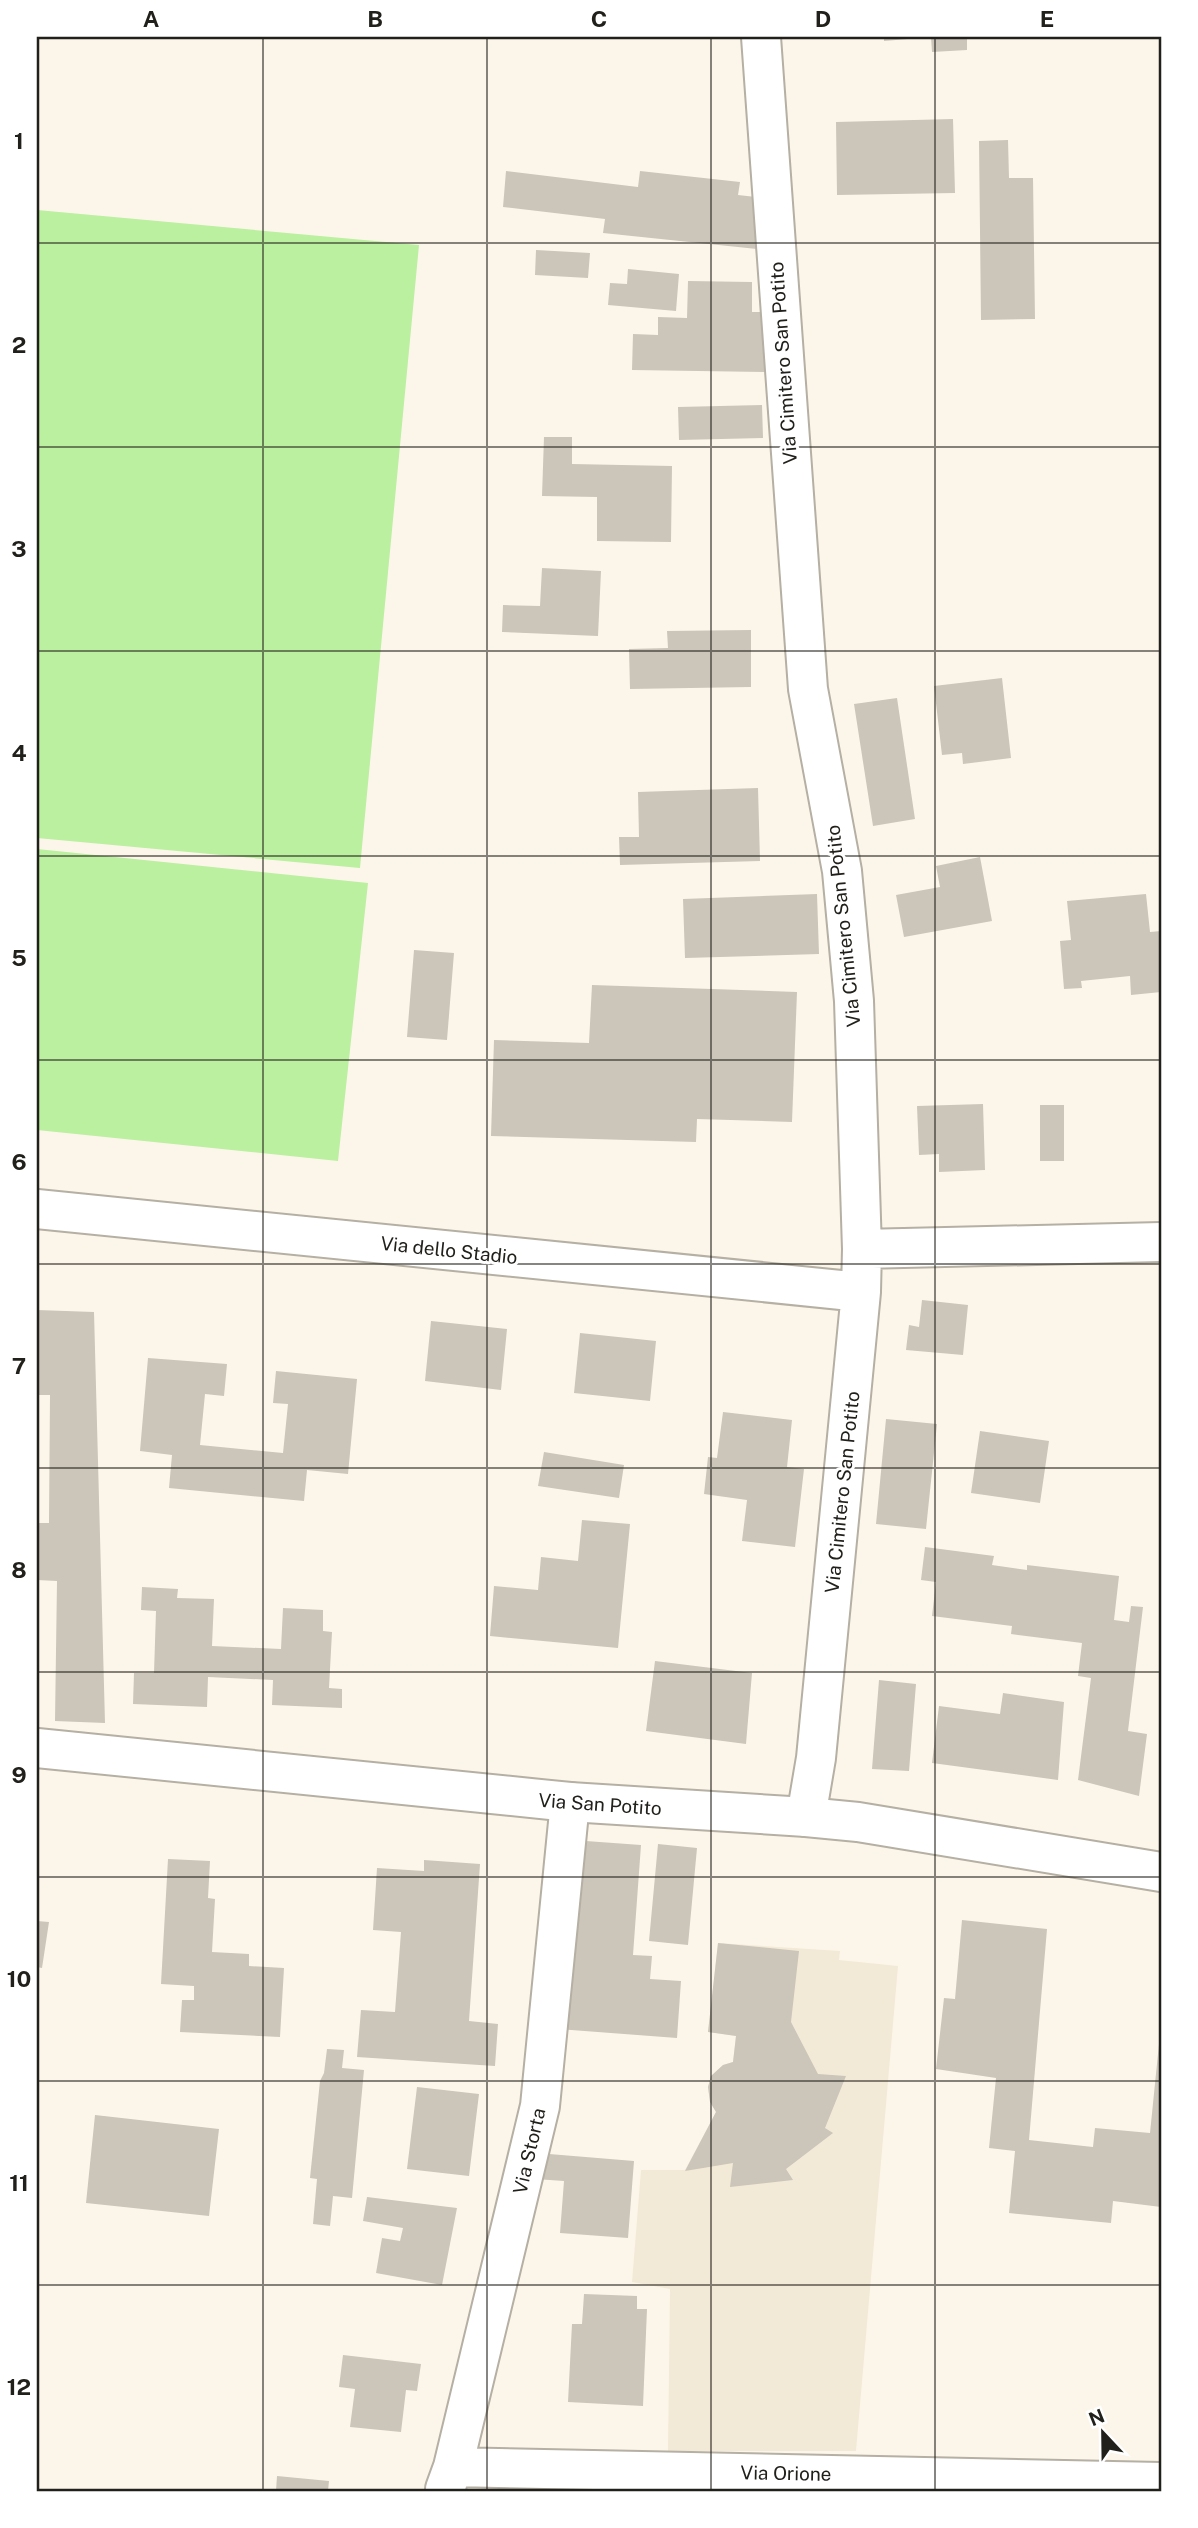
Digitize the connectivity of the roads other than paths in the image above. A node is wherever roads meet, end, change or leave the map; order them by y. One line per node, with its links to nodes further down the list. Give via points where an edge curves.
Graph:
1 (761, 37): 4 (street, Via Cimitero San Potito, via 808,689 842,871 854,1001)
2 (37, 1209): 5 (street, Via dello Stadio)
3 (1161, 1242): 4 (street)
4 (862, 1249): 5 (street, Via Cimitero San Potito)
5 (861, 1292): 8 (street, Via Cimitero San Potito, via 817,1758)
6 (37, 1748): 7 (street, Via San Potito)
7 (570, 1802): 8 (street, Via San Potito); 10 (street, Via Storta, via 540,2106)
8 (806, 1817): 9 (street, Via San Potito)
9 (1161, 1872)
10 (448, 2479): 11 (street, Via Orione)
11 (775, 2482): 12 (street, Via Orione)
12 (1161, 2482)

